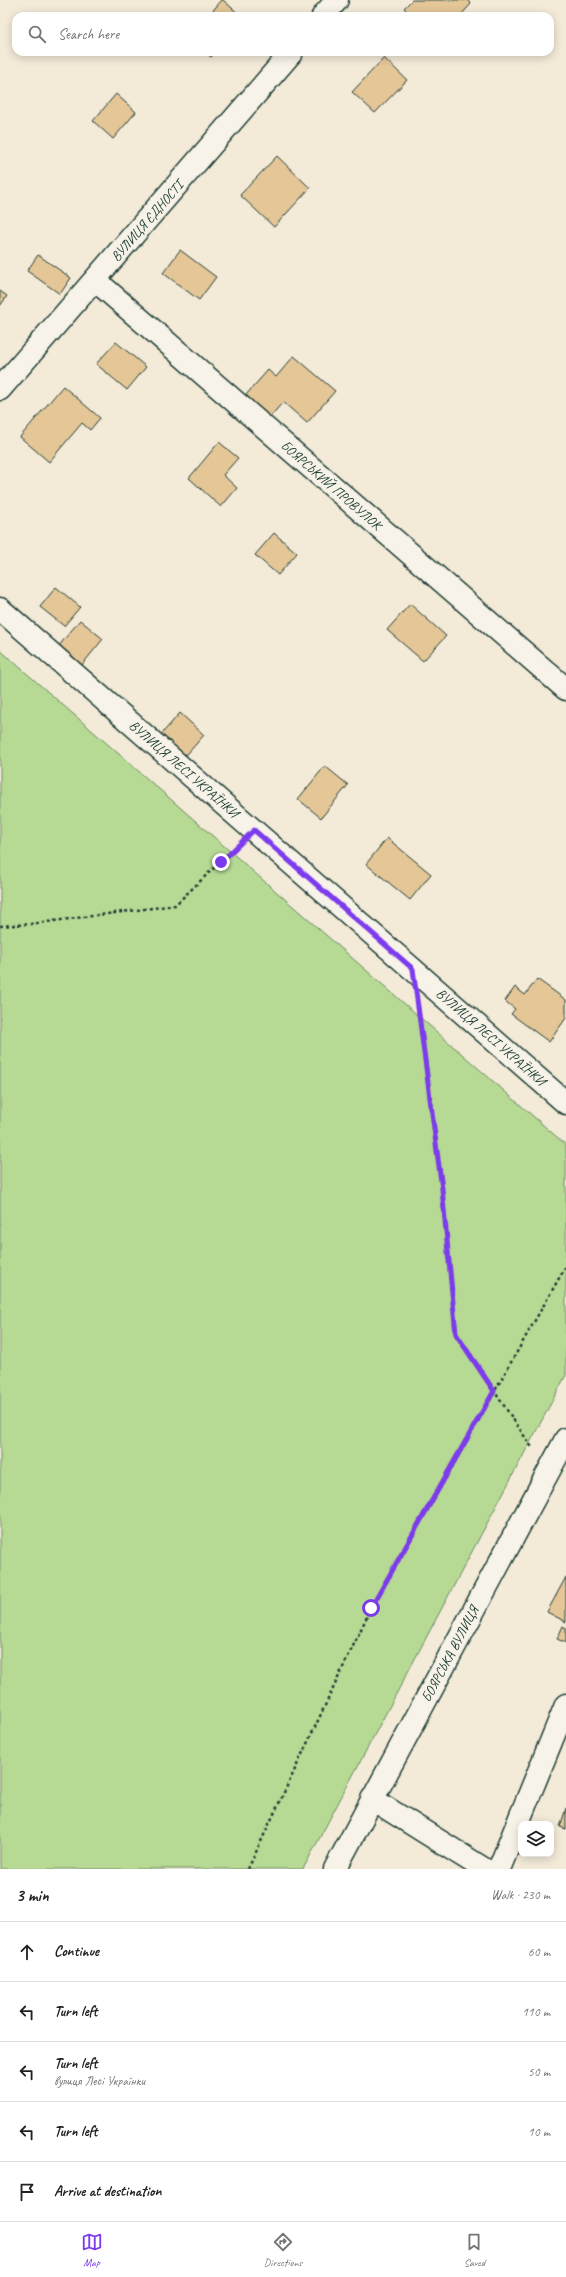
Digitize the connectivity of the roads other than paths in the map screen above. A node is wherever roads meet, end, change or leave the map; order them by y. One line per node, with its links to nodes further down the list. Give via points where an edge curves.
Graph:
1 (336, 0): 2 (street)
2 (326, 12)
3 (289, 56): 4 (street, ВУЛИЦЯ ЄДНОСТІ)
4 (95, 280): 5 (street, ВУЛИЦЯ ЄДНОСТІ); 7 (street, БОЯРСЬКИЙ ПРОВУЛОК)
5 (0, 389)
6 (0, 609): 8 (street, ВУЛИЦЯ ЛЕСІ УКРАЇНКИ)
7 (566, 689)
8 (566, 1103)
9 (566, 1439): 11 (street, БОЯРСЬКА ВУЛИЦЯ)
10 (566, 1705): 14 (street)
11 (372, 1799): 12 (street, БОЯРСЬКА ВУЛИЦЯ); 13 (street)
12 (335, 1869)
13 (484, 1869)
14 (499, 1869)

